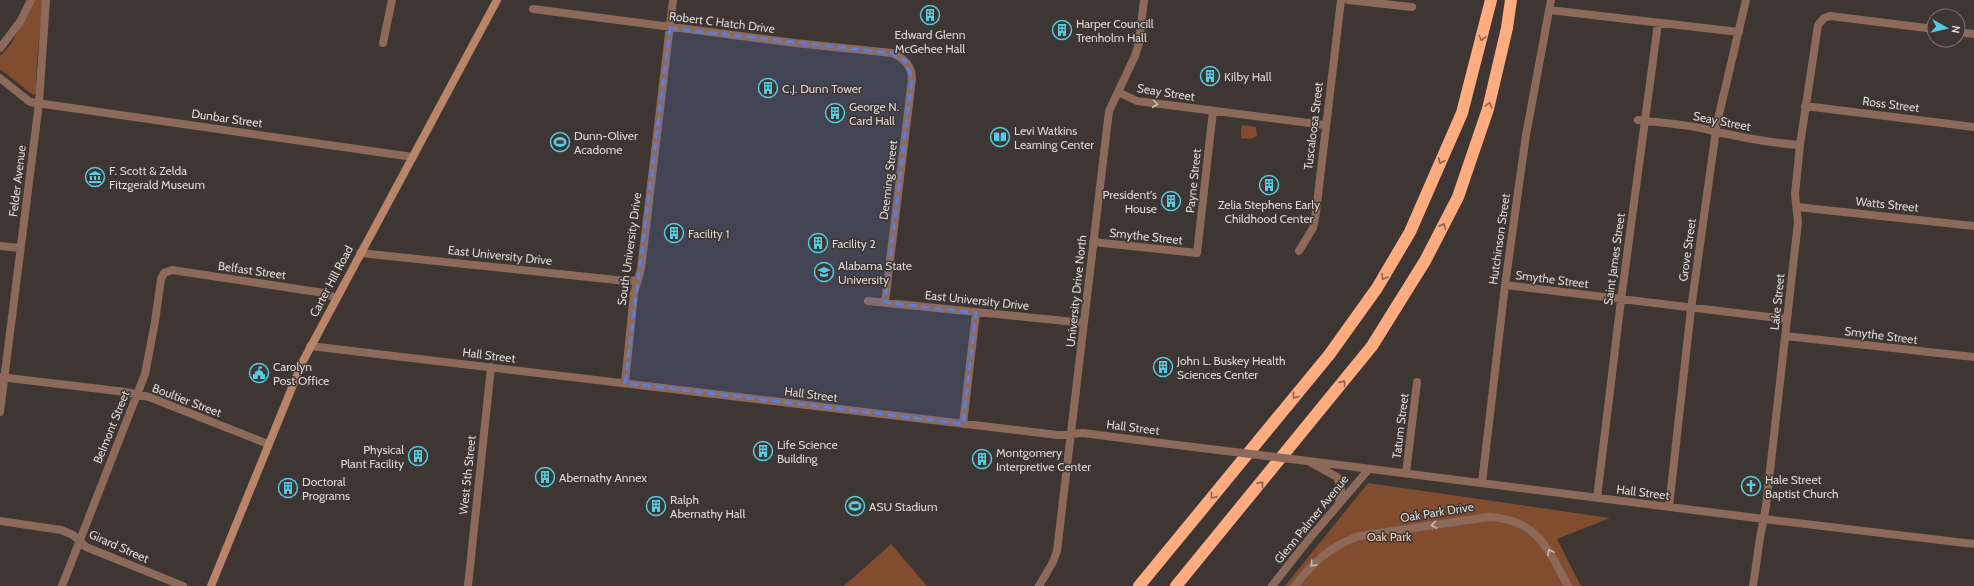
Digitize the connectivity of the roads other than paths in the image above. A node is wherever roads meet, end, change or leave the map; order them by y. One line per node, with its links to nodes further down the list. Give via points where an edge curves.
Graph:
1 (31, 0): 21 (street, via 20,22)
2 (46, 0): 25 (street, Felder Avenue)
3 (392, 0): 20 (street)
4 (497, 0): 33 (main road, Carter Hill Road)
5 (673, 0): 17 (street, South University Drive)
6 (1144, 0): 24 (street, University Drive North, via 1137,50)
7 (1341, 0): 29 (street, Tuscaloosa Street)
8 (1348, 0): 13 (street)
9 (1491, 0): 77 (highway, one-way to 77, via 1462,113 1410,232 1377,288 1329,355)
10 (1511, 0): 72 (highway, one-way to 10, via 1372,346 1425,261 1458,197 1488,109)
11 (1551, 0): 15 (street, Hutchinson Street)
12 (1746, 0): 19 (street, Grove Street)
13 (1412, 7)
14 (533, 9): 17 (street, Robert C Hatch Drive)
15 (1549, 10): 16 (street); 44 (street, Hutchinson Street, via 1526,135)
16 (1658, 23): 19 (street); 28 (street, Saint James Street)
17 (670, 28): 22 (street, Robert C Hatch Drive, via 892,52); 43 (street, South University Drive)
18 (1926, 28): 26 (street, Lake Street, via 1830,16 1820,21)
19 (1739, 32): 31 (street, Grove Street)
20 (383, 42)
21 (0, 48)
22 (906, 61): 48 (street, Deeming Street, via 912,71 912,79)
23 (0, 78): 25 (street, Dunbar Street, via 30,102)
24 (1118, 92): 27 (street, Seay Street, one-way to 27, via 1137,102); 36 (street, University Drive North, via 1109,111)
25 (39, 103): 33 (street, Dunbar Street); 38 (street, Felder Avenue)
26 (1805, 106): 30 (street, Ross Street); 32 (street, Lake Street)
27 (1213, 111): 29 (street); 41 (street, Payne Street)
28 (1642, 120): 31 (street, Seay Street); 47 (street, Saint James Street)
29 (1325, 125): 39 (street, Tuscaloosa Street, via 1313,228)
30 (1974, 127)
31 (1716, 132): 32 (street, Seay Street); 49 (street, Grove Street)
32 (1800, 145): 34 (street, Lake Street, via 1795,194)
33 (412, 157): 40 (main road, Carter Hill Road)
34 (1797, 207): 35 (street, Watts Street); 51 (street, Lake Street, via 1798,222)
35 (1974, 226)
36 (1093, 242): 41 (street, Smythe Street); 52 (street, University Drive North)
37 (0, 246): 38 (street)
38 (20, 248): 57 (street, Felder Avenue)
39 (1299, 252)
40 (360, 253): 43 (street, East University Drive, via 626,281); 45 (main road, Carter Hill Road)
41 (1197, 253)
42 (164, 273): 45 (street, Belfast Street, via 172,270 324,293); 60 (street, Belmont Street, via 148,362)
43 (638, 280): 59 (street, South University Drive, via 634,293)
44 (1505, 286): 47 (street, Smythe Street); 68 (street, Hutchinson Street)
45 (336, 298): 54 (main road, Carter Hill Road)
46 (868, 300): 48 (street, East University Drive)
47 (1621, 300): 49 (street, Smythe Street); 69 (street, Saint James Street)
48 (885, 302): 50 (street, East University Drive)
49 (1691, 309): 51 (street, Smythe Street); 71 (street, Grove Street)
50 (976, 313): 52 (street, East University Drive); 62 (street)
51 (1787, 319): 53 (street, Lake Street)
52 (1084, 323): 63 (street, University Drive North)
53 (1785, 336): 55 (street, Smythe Street); 73 (street, Lake Street)
54 (310, 346): 56 (street, Hall Street); 64 (main road, Carter Hill Road)
55 (1974, 358)
56 (491, 367): 59 (street, Hall Street); 81 (street, West 5th Street)
57 (2, 377): 60 (street, Boultier Street); 61 (street, Felder Avenue)
58 (1417, 382): 67 (street, Tatum Street)
59 (625, 383): 62 (street, Hall Street)
60 (137, 395): 64 (street, Boultier Street, via 149,397); 75 (street, Belmont Street)
61 (0, 412)
62 (963, 424): 63 (street, Hall Street, via 1058,435)
63 (1070, 434): 65 (street, Hall Street, bridge, via 1083,433); 82 (street, University Drive North, via 1057,551)
64 (268, 444): 80 (main road, Carter Hill Road)
65 (1309, 461): 66 (street, Hall Street, bridge); 70 (street, Hall Street, via 1337,477 1341,487)
66 (1369, 469): 67 (street, Hall Street); 70 (street, Glenn Palmer Avenue)
67 (1406, 473): 68 (street, Hall Street)
68 (1482, 483): 69 (street, Hall Street)
69 (1597, 498): 71 (street, Hall Street)
70 (1339, 503): 85 (street, Glenn Palmer Avenue)
71 (1669, 507): 73 (street, Hall Street)
72 (1236, 514): 83 (highway); 84 (highway)
73 (1764, 519): 76 (street, Hall Street); 88 (street, Lake Street)
74 (0, 521): 75 (street, Girard Street, via 53,528)
75 (79, 541): 78 (street, Belmont Street); 79 (street, Girard Street, via 86,547)
76 (1974, 544)
77 (1140, 584)
78 (62, 586)
79 (183, 586)
80 (211, 586)
81 (468, 586)
82 (1039, 586)
83 (1176, 586)
84 (1188, 586)
85 (1272, 586)
86 (1295, 586): 87 (street, Oak Park Drive, one-way to 86, via 1538,535 1517,522 1500,517 1359,536 1321,556)
87 (1568, 586)
88 (1754, 586)

